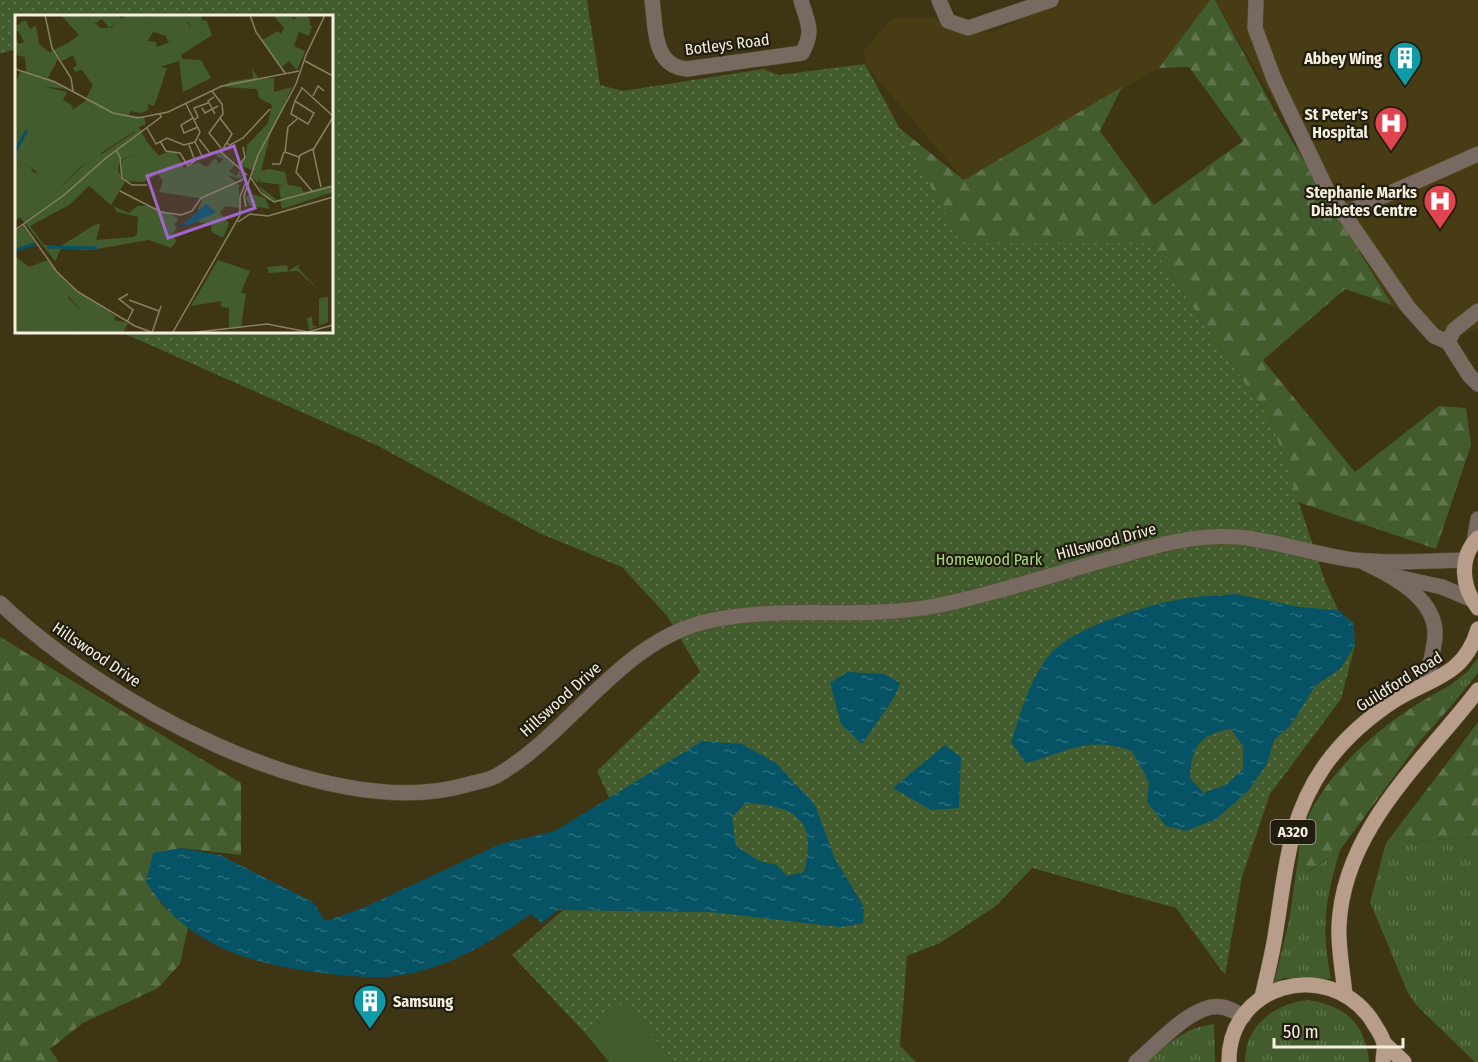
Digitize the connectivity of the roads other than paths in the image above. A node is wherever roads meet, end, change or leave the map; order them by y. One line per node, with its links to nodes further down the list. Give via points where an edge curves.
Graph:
1 (652, 0): 2 (street, Botleys Road, via 663,58 677,68 687,69 802,53 810,38)
2 (801, 0)
3 (939, 0): 4 (street, via 948,21 968,28)
4 (1051, 0)
5 (1257, 0): 7 (street, via 1255,28 1274,79 1326,188)
6 (1478, 154): 7 (street)
7 (1343, 214): 9 (street, via 1408,307 1434,336)
8 (1478, 311): 9 (street, via 1454,330)
9 (1448, 342): 10 (street)
10 (1478, 384)
11 (1478, 519): 12 (street)
12 (1476, 540): 13 (main road)
13 (1465, 560): 14 (street, Hillswood Drive); 17 (main road, via 1466,587)
14 (1359, 561): 15 (street, Hillswood Drive); 16 (street, Hillswood Drive, via 1237,537 1178,539 932,606 852,615 771,613 710,620 669,635 606,680 549,738 493,777 440,793 372,792 314,780 236,754 154,714 75,663)
15 (1391, 575): 17 (street, Hillswood Drive, via 1442,588); 19 (street, Hillswood Drive, via 1428,609 1435,634)
16 (0, 603)
17 (1474, 604)
18 (1478, 629): 19 (main road, Guildford Road / A320, via 1472,648 1460,664)
19 (1426, 682): 22 (main road, Guildford Road / A320, via 1361,725 1326,765 1299,810 1285,859)
20 (1478, 690): 21 (main road, via 1393,793 1351,864 1338,927)
21 (1345, 995): 22 (main road, via 1312,984 1278,989); 24 (main road, via 1366,1012)
22 (1262, 997): 23 (main road)
23 (1244, 1016): 25 (street, via 1223,1006 1200,1011 1170,1031); 26 (main road, via 1233,1035)
24 (1384, 1042): 27 (main road); 28 (main road)
25 (1136, 1062)
26 (1229, 1062)
27 (1383, 1062)
28 (1404, 1062)

